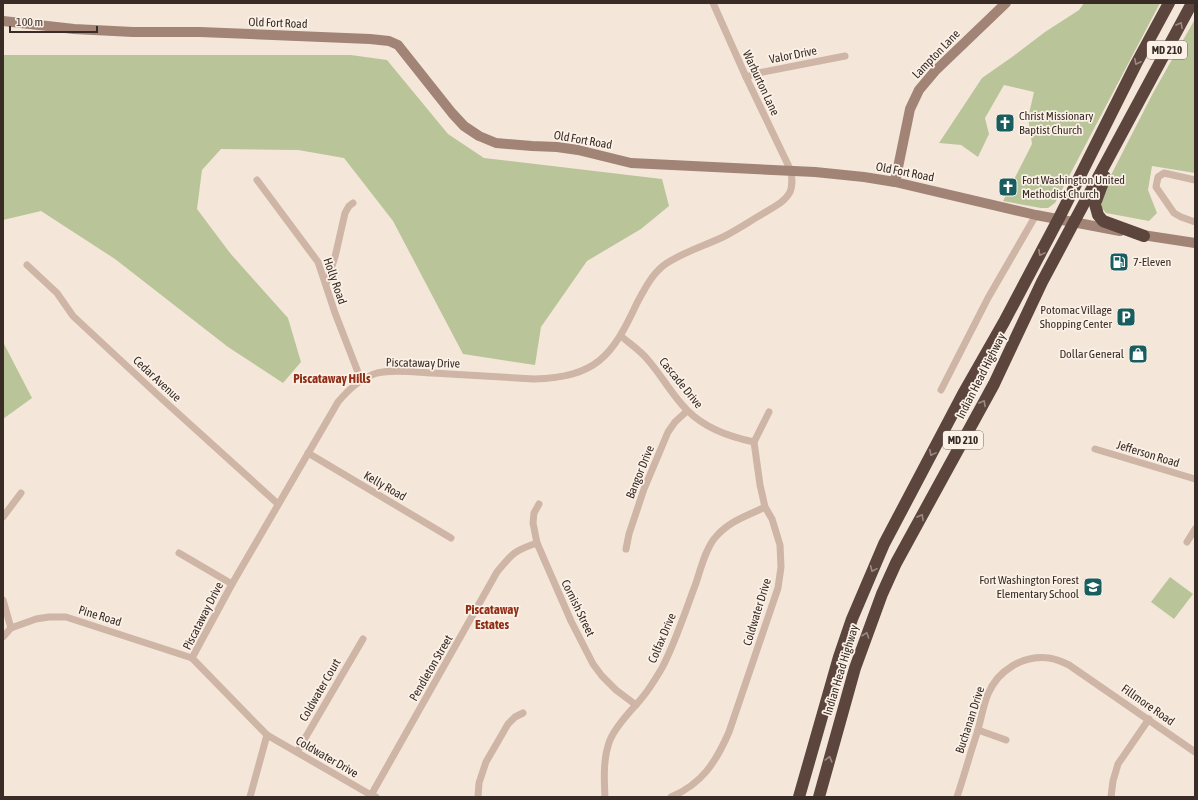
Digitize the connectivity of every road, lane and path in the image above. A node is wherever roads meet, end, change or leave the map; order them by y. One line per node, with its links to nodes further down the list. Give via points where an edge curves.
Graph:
1 (713, 3): 7 (street, Warburton Lane)
2 (1006, 3): 12 (main road, Lampton Lane, via 935,71 919,90 910,109)
3 (1169, 3): 15 (highway, Indian Head Highway / MD 210, one-way to 15)
4 (1192, 3): 8 (highway, Indian Head Highway / MD 210, one-way to 4)
5 (3, 21): 9 (main road, Old Fort Road, via 74,30 200,32 389,41 398,45 464,126 479,136 496,142 578,150 631,163)
6 (845, 56): 7 (street, Valor Drive)
7 (746, 77): 9 (street, Warburton Lane)
8 (1142, 96): 16 (highway, Indian Head Highway / MD 210); 18 (highway, via 1095,204 1102,221)
9 (790, 171): 12 (main road, Old Fort Road, via 838,174); 22 (street, Piscataway Drive, via 792,188 779,204 736,231 679,256 661,268 645,287)
10 (257, 180): 21 (street, Holly Road, via 312,252)
11 (1195, 180): 17 (street, via 1164,174 1158,177 1156,183 1174,213 1180,218)
12 (895, 182): 14 (main road, Old Fort Road)
13 (353, 204): 21 (street, via 345,213)
14 (1036, 215): 15 (main road, Old Fort Road); 24 (street, via 988,298)
15 (1059, 218): 16 (main road, Old Fort Road); 62 (highway, Indian Head Highway / MD 210, one-way to 62, via 884,544 839,657)
16 (1074, 222): 18 (main road, Old Fort Road); 63 (highway, Indian Head Highway / MD 210, one-way to 16, via 855,668 890,576 994,384 1042,282)
17 (1195, 222)
18 (1144, 236): 19 (main road, Old Fort Road)
19 (1195, 243)
20 (27, 265): 32 (street, Cedar Avenue, via 57,293 74,316)
21 (326, 284): 23 (street, Holly Road, via 334,313)
22 (621, 336): 23 (street, Piscataway Drive, via 606,355 592,367 576,374 553,378 391,372 378,373); 25 (street, Cascade Drive, via 648,359)
23 (361, 380): 29 (street, Piscataway Drive, via 338,402)
24 (941, 390)
25 (687, 411): 27 (street, Cascade Drive, via 720,432); 40 (street, Bangor Drive, via 668,432 644,489)
26 (769, 412): 27 (street)
27 (754, 442): 34 (street, Coldwater Drive, via 758,476)
28 (1095, 449): 30 (street, Jefferson Road)
29 (308, 453): 32 (street, Piscataway Drive); 37 (street, Kelly Road)
30 (1195, 479)
31 (21, 493): 35 (street)
32 (278, 504): 42 (street, Piscataway Drive)
33 (540, 504): 39 (street, Cornish Street, via 533,517)
34 (766, 507): 49 (street, Colfax Drive, via 729,525 708,547 668,654 658,675); 61 (street, Coldwater Drive, via 780,545 778,588 722,750 699,780)
35 (3, 517)
36 (1195, 529): 38 (street)
37 (452, 538)
38 (1187, 542)
39 (536, 543): 49 (street, Cornish Street, via 571,622 593,664 616,690); 57 (street, Pendleton Street, via 518,550 497,572)
40 (626, 549)
41 (179, 553): 42 (street)
42 (232, 584): 47 (street, Piscataway Drive)
43 (3, 600): 44 (street)
44 (11, 628): 45 (street, Pine Road); 47 (street, Pine Road, via 36,619 66,618)
45 (3, 637)
46 (363, 639): 55 (street, Coldwater Court)
47 (192, 658): 53 (street, Piscataway Drive)
48 (1088, 677): 51 (street, Fillmore Road); 52 (street, Buchanan Drive, via 1069,665 1050,658 1031,659 1015,665 1007,669 994,683 986,699)
49 (636, 705): 60 (street, Colfax Drive, via 610,741 605,758)
50 (523, 713): 59 (street, via 514,717 508,724 489,756 479,783)
51 (1149, 719): 56 (street, Fillmore Road); 65 (street, via 1118,764)
52 (978, 730): 54 (street); 64 (street, Buchanan Drive)
53 (267, 735): 55 (street, Coldwater Drive); 58 (street)
54 (1006, 740)
55 (297, 752): 57 (street, Coldwater Drive)
56 (1195, 752)
57 (372, 796)
58 (250, 797)
59 (478, 797)
60 (605, 797)
61 (671, 797)
62 (799, 797)
63 (819, 797)
64 (957, 797)
65 (1111, 797)

